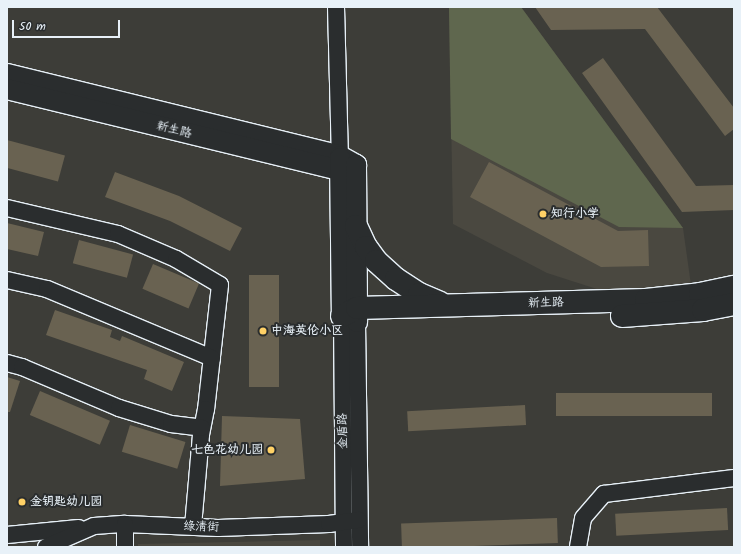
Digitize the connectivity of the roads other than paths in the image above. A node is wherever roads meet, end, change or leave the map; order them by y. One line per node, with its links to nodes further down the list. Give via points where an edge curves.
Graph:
1 (336, 7): 4 (street)
2 (7, 74): 4 (street, 新生路)
3 (7, 89): 4 (street, 新生路)
4 (345, 163): 6 (street); 11 (street)
5 (7, 208): 12 (street, via 118,234 176,259 220,285)
6 (356, 226): 10 (main road, via 376,261 396,280 419,294); 11 (street)
7 (7, 280): 12 (street, via 47,289)
8 (734, 287): 10 (main road, 新生路, via 646,300)
9 (734, 304): 11 (main road, 新生路, via 703,310 647,315)
10 (447, 306): 11 (main road, 新生路)
11 (352, 315): 16 (street, 金盾路)
12 (212, 358): 14 (street)
13 (7, 363): 14 (street, via 119,408 171,424)
14 (202, 428): 19 (street)
15 (734, 478): 25 (street, via 604,494 583,518)
16 (352, 521): 19 (street, 绿清街, via 329,524); 23 (street, 金盾路); 24 (street, 金盾路)
17 (125, 524): 18 (street, 绿清街); 19 (street, 绿清街); 22 (street)
18 (94, 526): 20 (street); 21 (street, 绿清街)
19 (193, 527)
20 (7, 535)
21 (46, 547)
22 (125, 547)
23 (344, 547)
24 (360, 547)
25 (578, 547)

